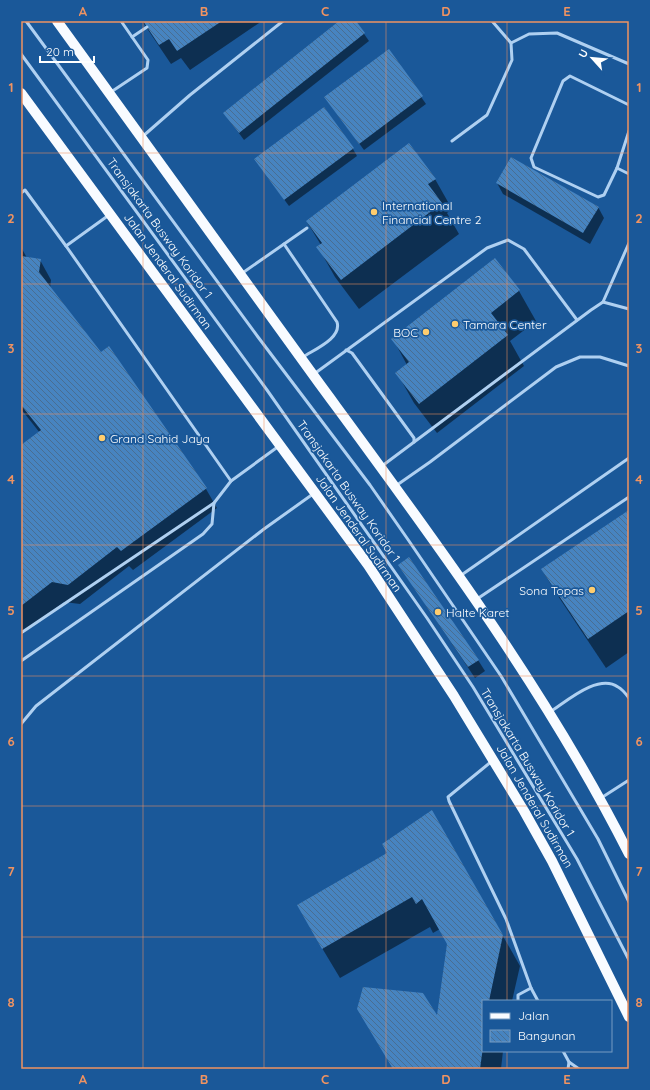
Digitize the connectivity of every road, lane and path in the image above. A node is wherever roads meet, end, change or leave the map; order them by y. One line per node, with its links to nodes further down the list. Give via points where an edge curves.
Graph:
1 (26, 21): 53 (lane, Transjakarta Busway Koridor 1, via 409,541 505,682 598,839)
2 (57, 21): 12 (main road)
3 (121, 21): 7 (lane)
4 (283, 21): 15 (lane, via 190,95)
5 (492, 21): 8 (lane)
6 (147, 27): 7 (lane)
7 (132, 37): 12 (lane, via 148,60 147,68)
8 (510, 43): 10 (lane, via 529,34 557,33); 16 (lane, via 512,60 487,115)
9 (21, 54): 54 (lane, Transjakarta Busway Koridor 1, via 267,390 427,618 473,688 576,859)
10 (629, 64)
11 (21, 93): 20 (main road, Jalan Jenderal Sudirman)
12 (109, 93): 15 (main road)
13 (629, 105): 17 (lane, via 570,76 563,80 531,158 534,167 598,197 604,195)
14 (629, 132): 17 (lane)
15 (141, 138): 25 (main road)
16 (452, 141)
17 (617, 168): 18 (lane)
18 (629, 174)
19 (21, 193): 24 (lane, via 26,190)
20 (110, 214): 24 (lane); 34 (main road, Jalan Jenderal Sudirman)
21 (307, 228): 23 (lane)
22 (629, 243): 26 (lane)
23 (284, 244): 25 (lane); 30 (lane, via 339,328 327,342)
24 (66, 246): 37 (lane)
25 (240, 275): 30 (main road)
26 (604, 302): 27 (lane); 28 (lane)
27 (629, 309)
28 (578, 320): 29 (lane, via 524,249 508,240 487,248); 33 (lane)
29 (345, 351): 32 (lane); 33 (lane, via 352,353 414,438)
30 (301, 358): 32 (main road)
31 (629, 366): 38 (lane, via 600,357 580,357 556,367)
32 (313, 374): 36 (main road)
33 (414, 442): 36 (lane)
34 (280, 445): 37 (lane); 39 (main road, Jalan Jenderal Sudirman)
35 (629, 458): 42 (lane)
36 (381, 467): 38 (main road)
37 (232, 481): 41 (lane)
38 (394, 487): 42 (main road)
39 (314, 493): 48 (lane, via 36,706); 49 (main road, Jalan Jenderal Sudirman, via 368,565)
40 (629, 497): 43 (lane)
41 (214, 504): 44 (lane); 45 (lane, via 212,524 203,534)
42 (459, 576): 43 (main road)
43 (475, 600): 47 (main road)
44 (21, 633)
45 (21, 661)
46 (629, 698): 47 (lane, via 617,686 603,684 586,687)
47 (548, 713): 51 (main road)
48 (21, 724)
49 (494, 760): 55 (lane, via 448,797 506,919); 58 (main road, Jalan Jenderal Sudirman, via 552,861)
50 (629, 780): 51 (lane)
51 (601, 798): 52 (main road)
52 (629, 854)
53 (629, 902)
54 (629, 960)
55 (531, 988): 56 (lane, via 518,995); 57 (lane)
56 (518, 1000)
57 (537, 1000)
58 (629, 1017)
59 (564, 1052): 60 (lane)
60 (569, 1062): 61 (lane); 62 (lane)
61 (568, 1069)
62 (579, 1069)

